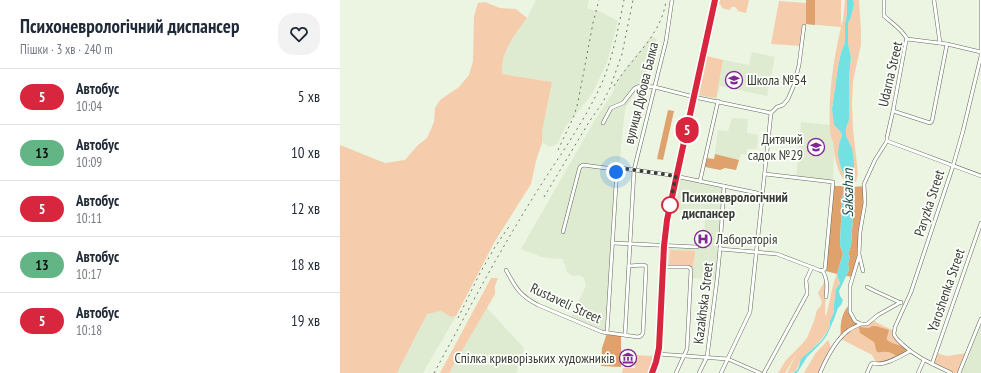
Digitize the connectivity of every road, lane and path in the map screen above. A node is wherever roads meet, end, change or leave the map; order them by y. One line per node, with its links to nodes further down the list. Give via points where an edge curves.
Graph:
1 (672, 0): 11 (street, вулиця Дубова Балка)
2 (715, 0): 12 (street)
3 (884, 0): 7 (street, via 884,16 894,23)
4 (934, 0): 8 (street)
5 (981, 0): 10 (street, Paryzka Street)
6 (804, 26): 15 (street, via 794,84 788,99)
7 (907, 39): 8 (street, Udarna Street); 14 (street, Udarna Street)
8 (940, 43): 9 (street, Udarna Street)
9 (947, 44): 10 (street, Udarna Street); 14 (street, via 932,121 927,122)
10 (981, 52): 18 (street, Paryzka Street)
11 (655, 87): 12 (street); 16 (street, via 637,87 624,102 611,108); 20 (street, вулиця Дубова Балка)
12 (694, 97): 13 (street); 22 (street)
13 (718, 101): 15 (street); 24 (street)
14 (893, 110): 17 (street, Udarna Street)
15 (771, 112): 21 (street)
16 (603, 123)
17 (887, 141): 18 (street); 35 (street, Udarna Street, via 864,184 865,203)
18 (953, 166): 23 (street); 45 (street, Paryzka Street)
19 (617, 168): 20 (street); 28 (street, via 588,165 580,167); 29 (street)
20 (634, 170): 22 (street); 30 (street, вулиця Дубова Балка)
21 (764, 174): 26 (street); 40 (street, via 833,182 825,269)
22 (676, 176): 24 (street); 31 (street)
23 (981, 176)
24 (700, 181): 25 (street)
25 (724, 186): 26 (street); 33 (street, Kazakhska Street)
26 (762, 194): 34 (street)
27 (981, 223): 56 (street, Yaroshenka Street)
28 (563, 232)
29 (613, 243): 30 (street); 48 (street)
30 (631, 244): 31 (street); 36 (street, вулиця Дубова Балка)
31 (664, 246): 32 (street); 37 (street)
32 (697, 247)
33 (720, 249): 34 (street); 53 (street, Kazakhska Street)
34 (756, 252): 38 (street, via 777,254); 54 (street, via 750,312)
35 (859, 254): 41 (street, Udarna Street); 47 (street, via 851,283 849,305 855,321)
36 (629, 266): 49 (street, вулиця Дубова Балка); 49 (street, Rustaveli Street, via 646,268 643,333 638,337)
37 (663, 267): 51 (street); 52 (street, Kazakhska Street, via 691,268 688,349)
38 (812, 267): 40 (street); 64 (street, via 806,280 807,294)
39 (506, 270): 48 (street, Rustaveli Street, via 516,288 530,301)
40 (822, 270): 43 (street, via 826,276)
41 (863, 271)
42 (867, 287): 44 (street)
43 (826, 297)
44 (901, 302): 45 (street); 47 (street, via 867,324)
45 (906, 304): 50 (street, Paryzka Street, via 894,333)
46 (981, 319): 69 (street)
47 (861, 324): 65 (street, via 849,330 840,339 828,355)
48 (607, 333): 49 (street, Rustaveli Street)
49 (625, 335)
50 (910, 351): 55 (street); 66 (street, via 882,364 871,364)
51 (658, 354): 52 (street); 58 (street)
52 (685, 356): 53 (street); 59 (street, Kazakhska Street)
53 (707, 357): 54 (street); 60 (street, Kazakhska Street)
54 (728, 359): 57 (street); 61 (street)
55 (924, 360): 56 (street); 67 (street)
56 (932, 364): 68 (street)
57 (752, 369): 62 (street); 63 (street)
58 (652, 373)
59 (676, 373)
60 (699, 373)
61 (721, 373)
62 (750, 373)
63 (760, 373)
64 (764, 373)
65 (820, 373)
66 (867, 373)
67 (918, 373)
68 (951, 373)
69 (959, 373)

